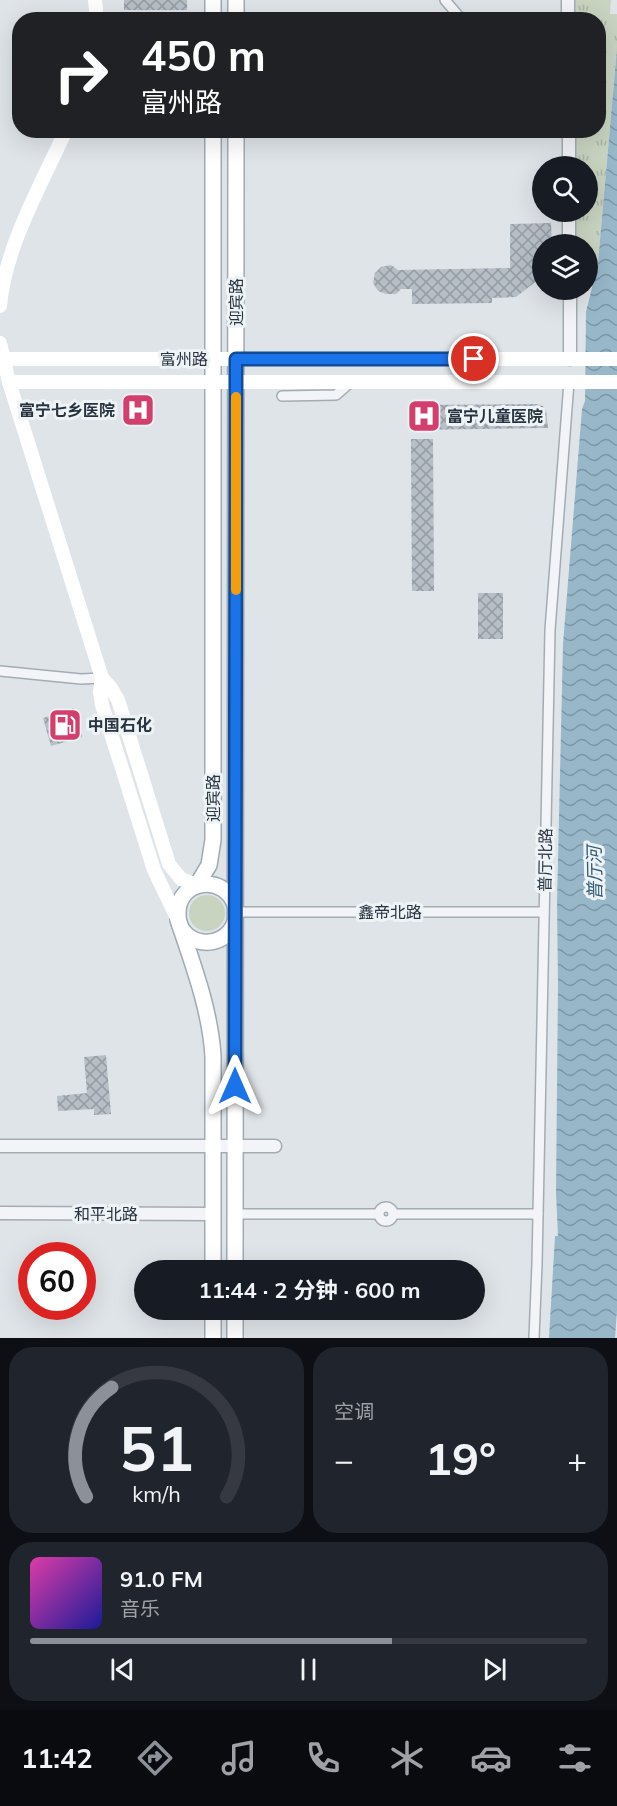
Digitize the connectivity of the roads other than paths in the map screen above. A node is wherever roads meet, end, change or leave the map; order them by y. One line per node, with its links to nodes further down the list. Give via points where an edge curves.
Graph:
1 (445, 0): 2 (street)
2 (455, 12)
3 (62, 138): 9 (main road, via 13,246)
4 (213, 138): 12 (main road, 迎宾路)
5 (236, 138): 13 (main road, 迎宾路)
6 (569, 138): 7 (street)
7 (569, 156)
8 (570, 300): 14 (street)
9 (0, 306)
10 (0, 343): 11 (main road)
11 (2, 359): 12 (main road, 富州路); 17 (main road)
12 (213, 359): 13 (main road, 富州路); 18 (main road, 迎宾路)
13 (236, 359): 14 (main road, 富州路); 19 (main road, 迎宾路)
14 (570, 359): 15 (main road, 富州路)
15 (617, 359)
16 (355, 379): 22 (street, via 336,395)
17 (9, 382): 18 (main road, 富州路); 24 (main road)
18 (213, 382): 19 (main road, 富州路); 25 (main road, 迎宾路, via 213,840 209,865)
19 (236, 382): 20 (main road, 富州路); 27 (main road, 迎宾路)
20 (569, 382): 21 (main road, 富州路); 26 (street, 普厅北路, via 550,630)
21 (617, 382)
22 (282, 396)
23 (0, 671): 24 (street)
24 (102, 678): 25 (main road, via 118,700 169,864 181,879); 28 (main road, via 102,705 154,870)
25 (197, 885): 27 (main road, via 211,884 229,894); 28 (main road, 迎宾路, via 181,899)
26 (544, 912): 27 (street, 鑫帝北路); 34 (street, 普厅北路)
27 (235, 913): 28 (main road, via 229,933 211,943 190,938); 33 (main road, 迎宾路)
28 (178, 920): 32 (main road, via 211,1031)
29 (0, 1146): 30 (street)
30 (275, 1146)
31 (0, 1213): 32 (street, 和平北路)
32 (213, 1214): 35 (main road)
33 (235, 1214): 34 (street, via 378,1214 386,1222 393,1214); 36 (main road, 迎宾路)
34 (538, 1214): 41 (street, 普厅北路)
35 (213, 1260)
36 (235, 1260)
37 (213, 1320): 39 (main road)
38 (235, 1320): 40 (main road)
39 (213, 1338)
40 (235, 1338)
41 (534, 1338)

